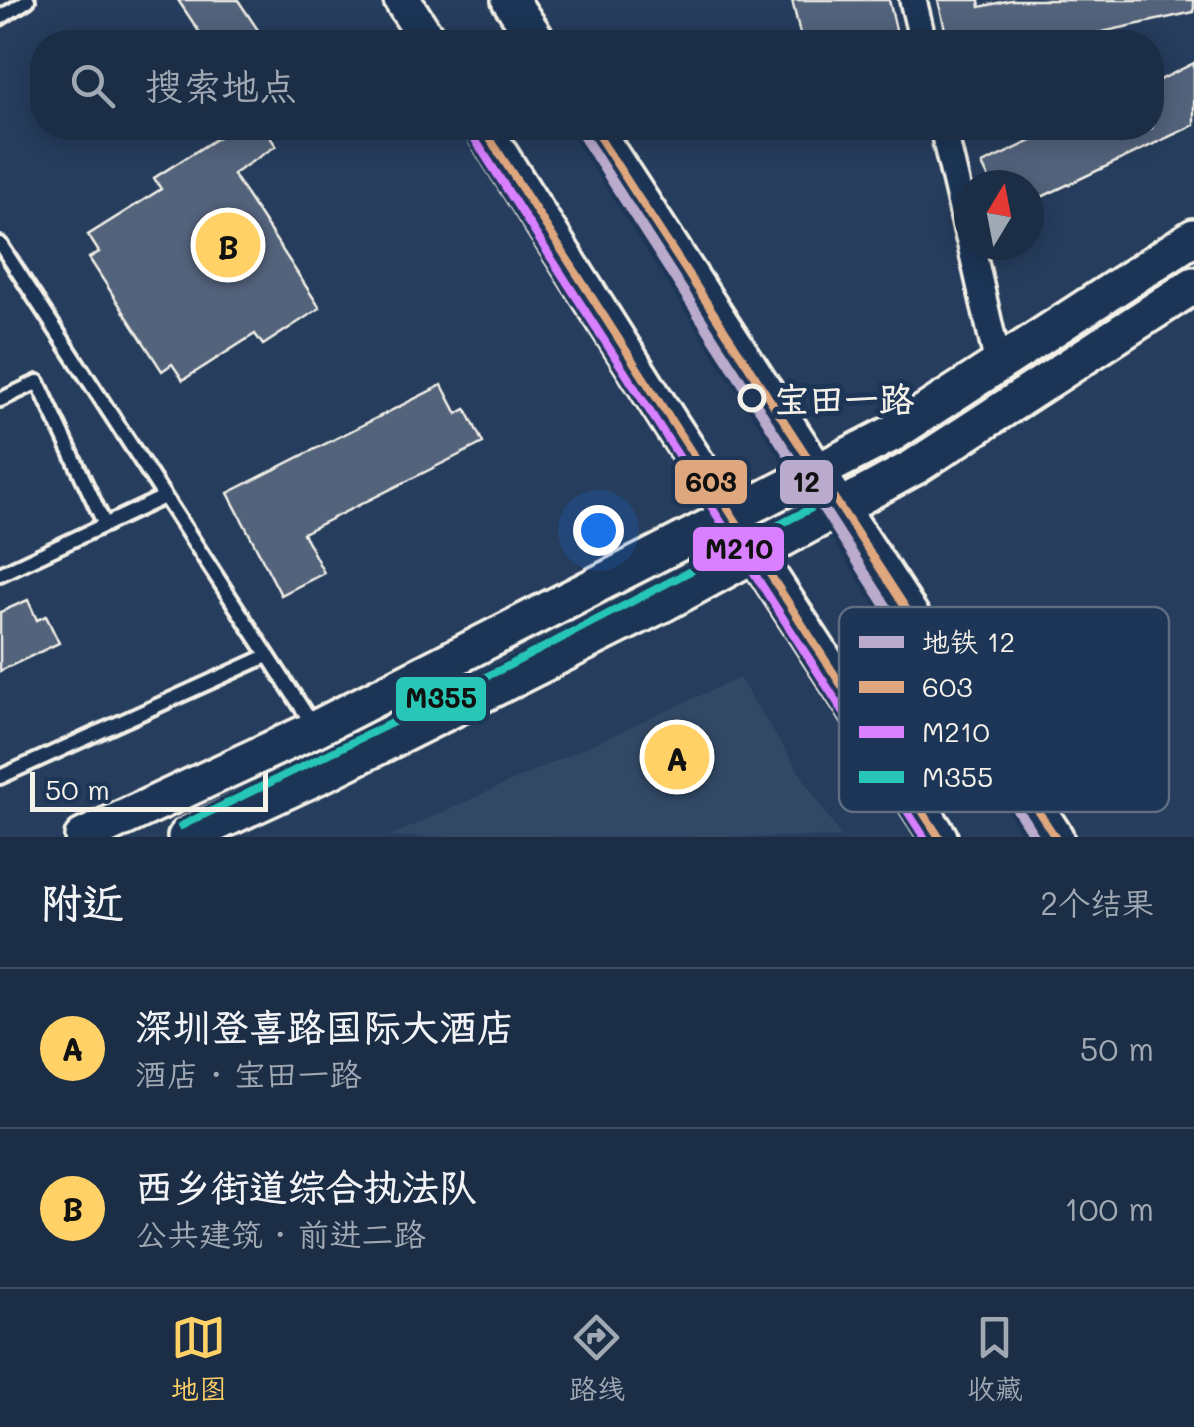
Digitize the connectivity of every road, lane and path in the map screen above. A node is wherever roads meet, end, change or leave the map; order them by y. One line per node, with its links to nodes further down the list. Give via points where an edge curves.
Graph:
1 (28, 0): 5 (lane)
2 (402, 0): 6 (main road)
3 (510, 0): 7 (main road)
4 (913, 0): 8 (street)
5 (0, 18)
6 (421, 30)
7 (530, 30)
8 (920, 30)
9 (491, 140): 22 (main road)
10 (602, 140): 19 (main road)
11 (946, 140): 12 (street)
12 (954, 174)
13 (1194, 238): 17 (main road)
14 (0, 244): 20 (lane)
15 (974, 260): 17 (street)
16 (1194, 285): 21 (main road, via 916,466)
17 (998, 364): 19 (main road, via 893,433)
18 (0, 400): 23 (lane, via 38,382)
19 (818, 472): 21 (main road); 22 (main road)
20 (164, 497): 23 (lane); 27 (lane)
21 (841, 507): 24 (main road); 26 (main road)
22 (730, 517): 24 (main road); 29 (main road)
23 (105, 524): 25 (lane)
24 (754, 554): 28 (main road); 34 (main road)
25 (0, 574)
26 (906, 607)
27 (267, 656): 29 (lane); 30 (lane)
28 (839, 684)
29 (315, 729): 33 (main road)
30 (0, 778)
31 (923, 812): 35 (main road)
32 (1039, 812): 36 (main road)
33 (83, 837)
34 (186, 837)
35 (939, 837)
36 (1055, 837)

